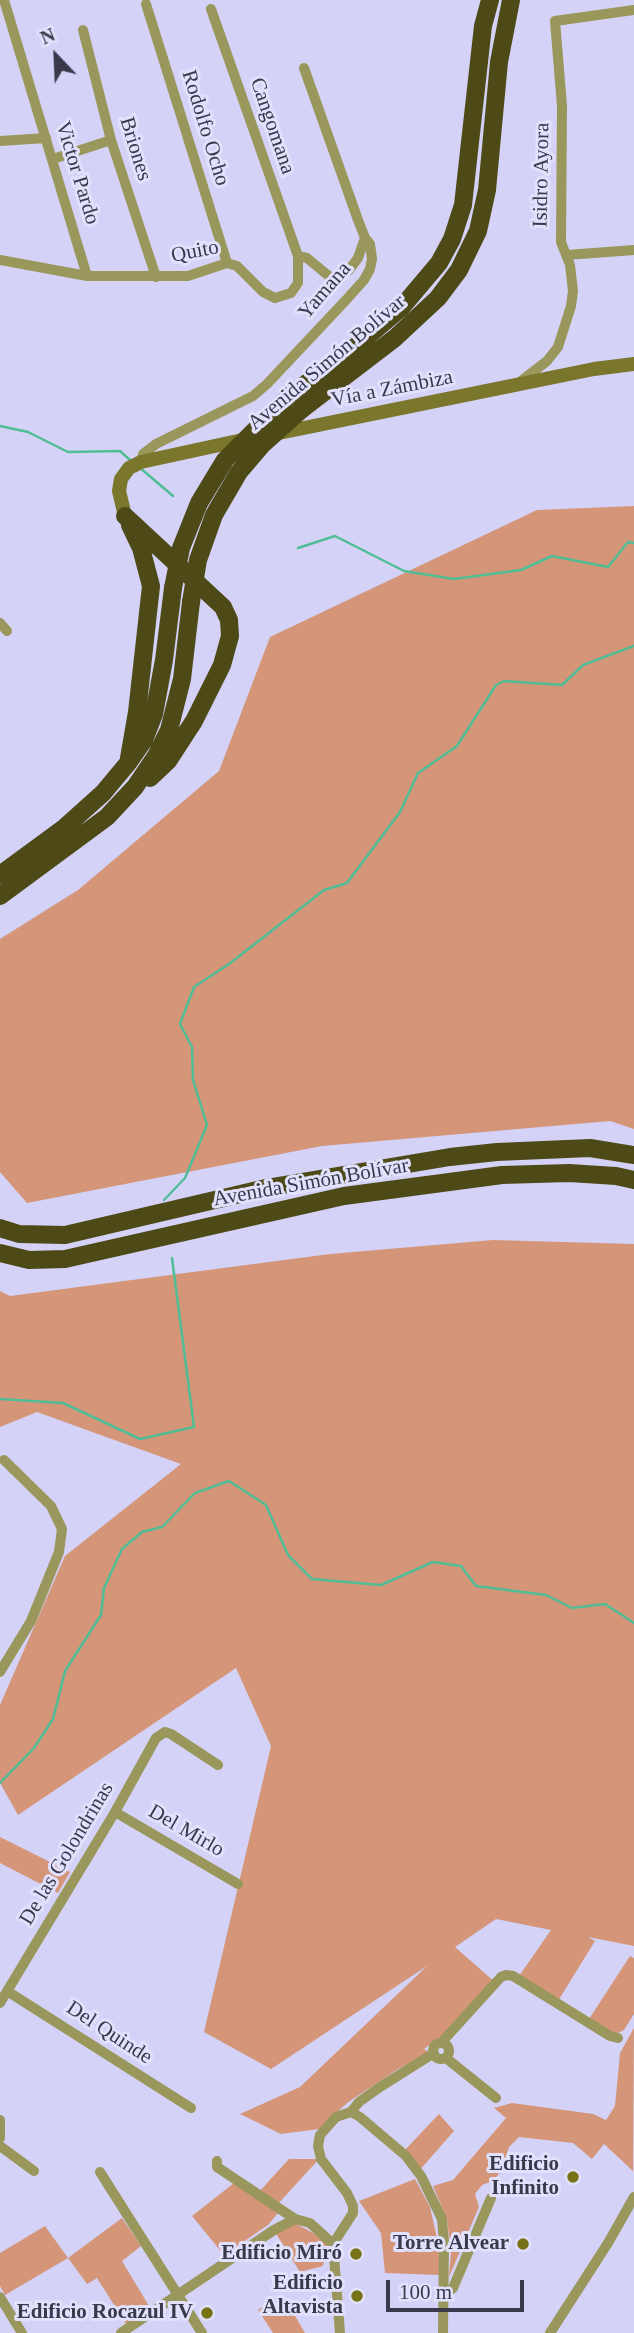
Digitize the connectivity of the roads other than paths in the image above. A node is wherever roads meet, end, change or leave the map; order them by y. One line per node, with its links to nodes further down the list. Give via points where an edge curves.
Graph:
1 (4, 0): 7 (street, Victor Pardo)
2 (490, 0): 27 (highway, Avenida Simón Bolívar, bridge, via 483,26 463,205 452,239 439,263 401,307 287,398 225,460 205,492 181,548 154,714)
3 (511, 0): 28 (highway, Avenida Simón Bolívar, bridge, via 478,231 459,270 438,298 395,338 302,409 239,472 214,515 198,560 169,730)
4 (146, 4): 20 (street, Rodolfo Ocho)
5 (211, 9): 18 (street, Cangomana)
6 (634, 10): 17 (street, Isidro Ayora, via 555,21 562,106 561,242)
7 (12, 23): 8 (street); 11 (street, Victor Pardo)
8 (0, 27)
9 (83, 30): 12 (street, Briones)
10 (304, 68): 15 (street, Yamana)
11 (46, 138): 13 (street); 14 (street, Victor Pardo)
12 (111, 140): 14 (street); 22 (street, Briones)
13 (0, 141)
14 (53, 159): 21 (street, Victor Pardo)
15 (365, 238): 18 (street, via 359,258 340,276 330,277); 25 (street, Yamana, via 372,259 364,280 267,384 156,444 143,454)
16 (634, 250): 17 (street)
17 (567, 255): 24 (street, Isidro Ayora, via 573,291 558,346 547,361)
18 (298, 256): 20 (street, Quito, via 298,283 291,293 275,298)
19 (0, 260): 21 (street, Quito)
20 (227, 263): 22 (street, Quito, via 188,276)
21 (87, 276): 22 (street, Quito)
22 (156, 277)
23 (634, 364): 24 (street, Vía a Zámbiza)
24 (512, 387): 25 (street, Vía a Zámbiza)
25 (141, 462): 26 (street, via 121,479)
26 (125, 516): 27 (highway, via 141,548 151,586); 28 (highway, via 223,607 230,636 222,664 183,742 155,774)
27 (128, 763): 29 (highway, Avenida Simón Bolívar, via 64,828)
28 (135, 787): 30 (highway, Avenida Simón Bolívar, via 107,817)
29 (0, 875)
30 (0, 896)
31 (634, 1154): 33 (highway, Avenida Simón Bolívar, via 590,1149 450,1157 266,1188 65,1235 19,1234)
32 (634, 1180): 34 (highway, Avenida Simón Bolívar, via 569,1173 502,1175 344,1196 65,1259 29,1260)
33 (0, 1228)
34 (0, 1253)
35 (4, 1460): 36 (street, via 51,1506 62,1529 59,1552 31,1621)
36 (0, 1672)
37 (218, 1765): 38 (street, De las Golondrinas, via 165,1732 156,1738)
38 (115, 1812): 39 (street, Del Mirlo); 40 (street, De las Golondrinas)
39 (238, 1884)
40 (7, 1991): 41 (street, De las Golondrinas); 47 (street, Del Quinde)
41 (0, 2003)
42 (618, 2038): 43 (street, via 506,1975)
43 (441, 2043): 44 (street); 45 (street, via 449,2048)
44 (433, 2053): 45 (street, via 439,2059); 48 (street)
45 (446, 2057): 46 (street)
46 (495, 2098)
47 (191, 2108)
48 (351, 2112): 58 (street, via 336,2117 320,2136 318,2146 321,2159 354,2207); 59 (street, via 406,2157 433,2199 442,2219)
49 (0, 2120): 50 (street)
50 (0, 2138)
51 (0, 2146): 53 (street)
52 (217, 2161): 57 (street, via 217,2167)
53 (34, 2171)
54 (100, 2172): 60 (street)
55 (634, 2197): 67 (street)
56 (491, 2198): 59 (street, via 453,2288)
57 (295, 2219): 58 (street, via 310,2223); 60 (street)
58 (333, 2244): 65 (street)
59 (443, 2295): 66 (street)
60 (178, 2296): 63 (street); 64 (street)
61 (0, 2297): 62 (street)
62 (22, 2333)
63 (121, 2333)
64 (202, 2333)
65 (340, 2333)
66 (443, 2333)
67 (550, 2333)

